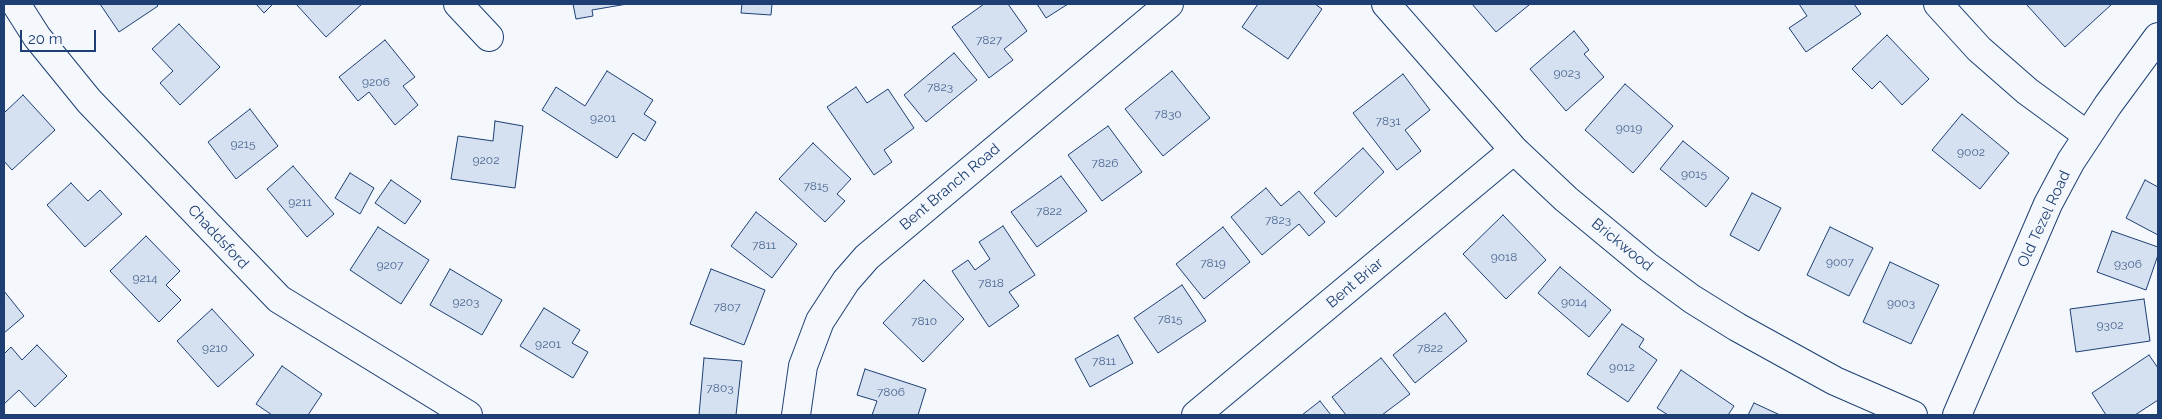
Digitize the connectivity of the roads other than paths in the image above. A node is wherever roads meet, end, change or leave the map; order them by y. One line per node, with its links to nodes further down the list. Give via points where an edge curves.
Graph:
1 (16, 4): 10 (street, Chaddsford, via 37,37 89,101 279,298)
2 (458, 4): 6 (street)
3 (1169, 4): 11 (street, Bent Branch Road, via 866,257 820,321 803,366)
4 (1386, 4): 9 (street, Brickwood)
5 (1938, 4): 8 (street, via 2027,92)
6 (489, 37)
7 (2158, 37): 8 (street, Old Tezel Road)
8 (2087, 135): 14 (street, Old Tezel Road, via 2048,204)
9 (1514, 150): 12 (street, Bent Briar); 13 (street, Brickwood, via 1566,199 1692,299 1835,381)
10 (468, 415)
11 (796, 415)
12 (1196, 415)
13 (1912, 415)
14 (1957, 415)

